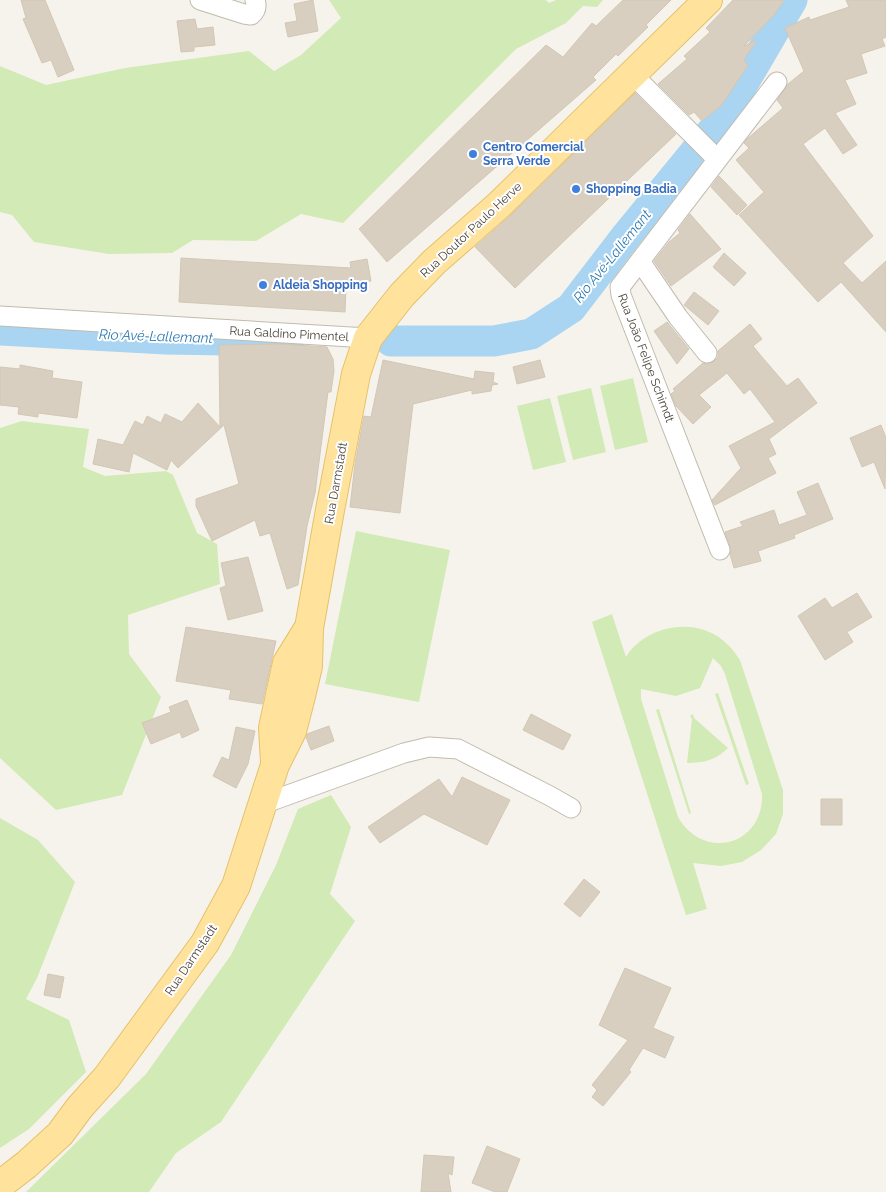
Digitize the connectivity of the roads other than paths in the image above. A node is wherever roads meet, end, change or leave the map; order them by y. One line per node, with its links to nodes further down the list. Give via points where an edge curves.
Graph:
1 (200, 0): 2 (street, via 251,15 255,12)
2 (255, 0)
3 (708, 0): 4 (main road, Rua Doutor Paulo Herve)
4 (632, 74): 6 (street); 9 (main road, Rua Doutor Paulo Herve, via 499,204 434,262)
5 (777, 82): 6 (street, Rua João Felipe Schimdt)
6 (714, 156): 7 (street, Rua João Felipe Schimdt)
7 (640, 261): 10 (street); 11 (street, Rua João Felipe Schimdt, via 620,287 621,295)
8 (0, 316): 9 (street, Rua Galdino Pimentel)
9 (368, 338): 12 (main road, Rua Darmstadt, via 356,374 309,628 287,663 273,728 275,764)
10 (707, 354)
11 (720, 550)
12 (264, 804): 13 (street, via 429,747 458,749); 14 (main road, Rua Darmstadt, via 236,886 205,943 134,1042)
13 (571, 808)
14 (80, 1106): 15 (main road); 16 (main road, via 60,1134)
15 (0, 1170)
16 (0, 1185)

